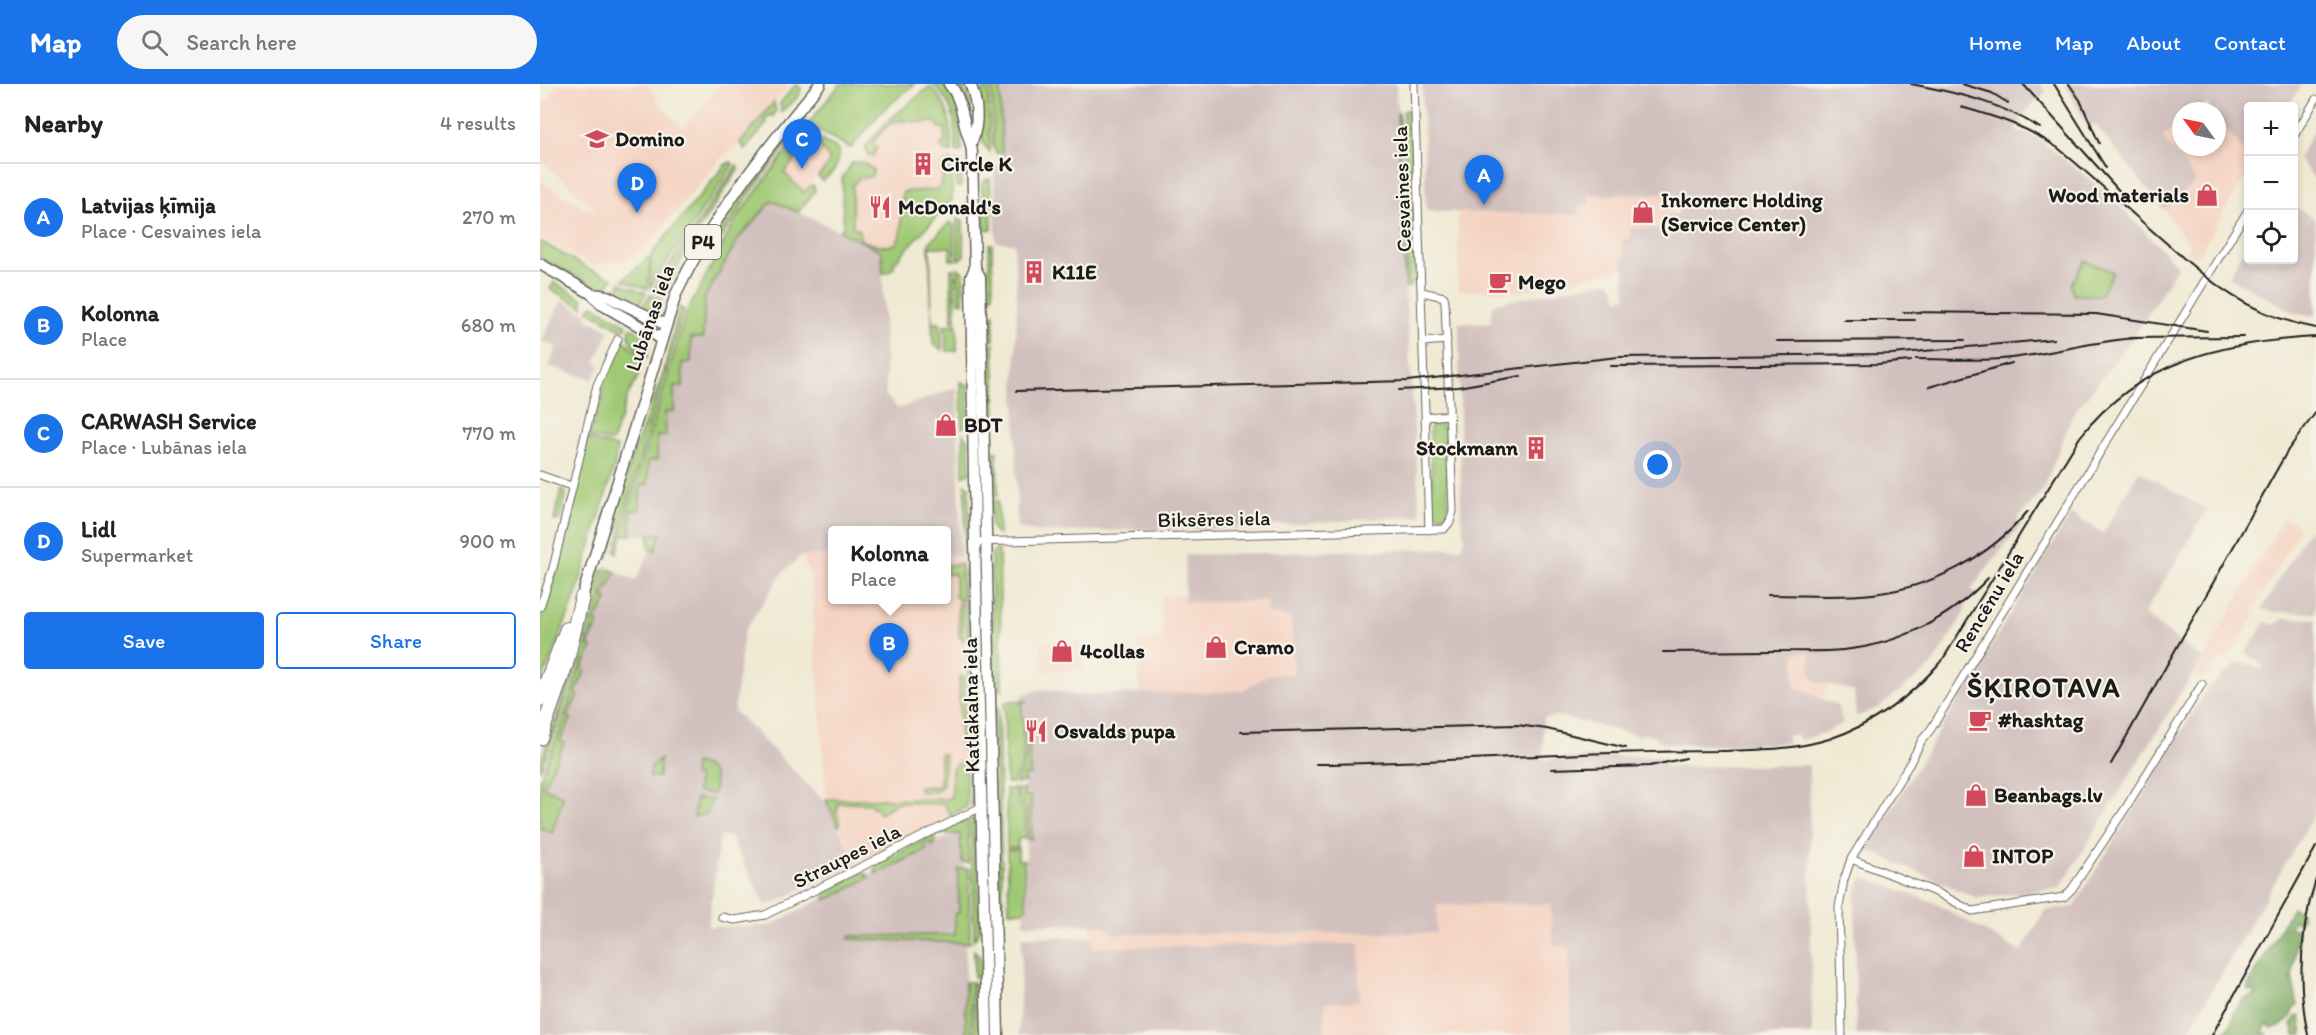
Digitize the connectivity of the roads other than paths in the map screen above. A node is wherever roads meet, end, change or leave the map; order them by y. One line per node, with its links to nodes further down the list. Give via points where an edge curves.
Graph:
1 (820, 84): 13 (street, Lubānas iela / P4, via 752,166 717,216 681,284)
2 (949, 84): 7 (street, Katlakalna iela)
3 (1414, 84): 11 (street, Cesvaines iela)
4 (973, 85): 7 (street, Katlakalna iela, via 977,127)
5 (2316, 99): 6 (street)
6 (2298, 129)
7 (972, 141): 10 (street, Katlakalna iela)
8 (2244, 217): 31 (street, Rencēnu iela)
9 (540, 264): 12 (street)
10 (975, 268): 23 (street, Katlakalna iela, via 971,277); 24 (street, Katlakalna iela, via 980,277)
11 (1422, 292): 16 (street, via 1444,297); 17 (street, Cesvaines iela)
12 (592, 294): 13 (street, via 607,296); 15 (street, via 601,304)
13 (666, 325): 15 (street, Lubānas iela / P4)
14 (618, 339): 21 (street, Lubānas iela, via 597,385)
15 (662, 339): 25 (street, Lubānas iela / P4)
16 (1447, 340): 17 (street); 18 (street)
17 (1423, 342): 19 (street, Cesvaines iela)
18 (1450, 415): 19 (street); 22 (street, Biksēres iela, via 1453,512 1444,529)
19 (1426, 417): 22 (street, Cesvaines iela)
20 (540, 475): 21 (street)
21 (571, 486): 26 (street, Lubānas iela)
22 (1429, 530): 24 (street, Biksēres iela)
23 (975, 542): 24 (street, Biksēres iela); 30 (street, Katlakalna iela)
24 (987, 542): 32 (street, Katlakalna iela)
25 (582, 597): 28 (highway, Lubānas iela / P4); 29 (highway, Lubānas iela / P4, via 566,664)
26 (540, 607)
27 (2202, 684): 31 (street, via 2125,809 2064,897 1972,911 1938,893)
28 (540, 699)
29 (540, 738)
30 (983, 806): 32 (street, Katlakalna iela); 33 (street, Straupes iela, via 765,915 735,920)
31 (1851, 859): 36 (street, Rencēnu iela, via 1839,907)
32 (990, 874): 34 (street, Katlakalna iela); 35 (street, Katlakalna iela)
33 (722, 917)
34 (987, 1035)
35 (998, 1035)
36 (1842, 1035)

